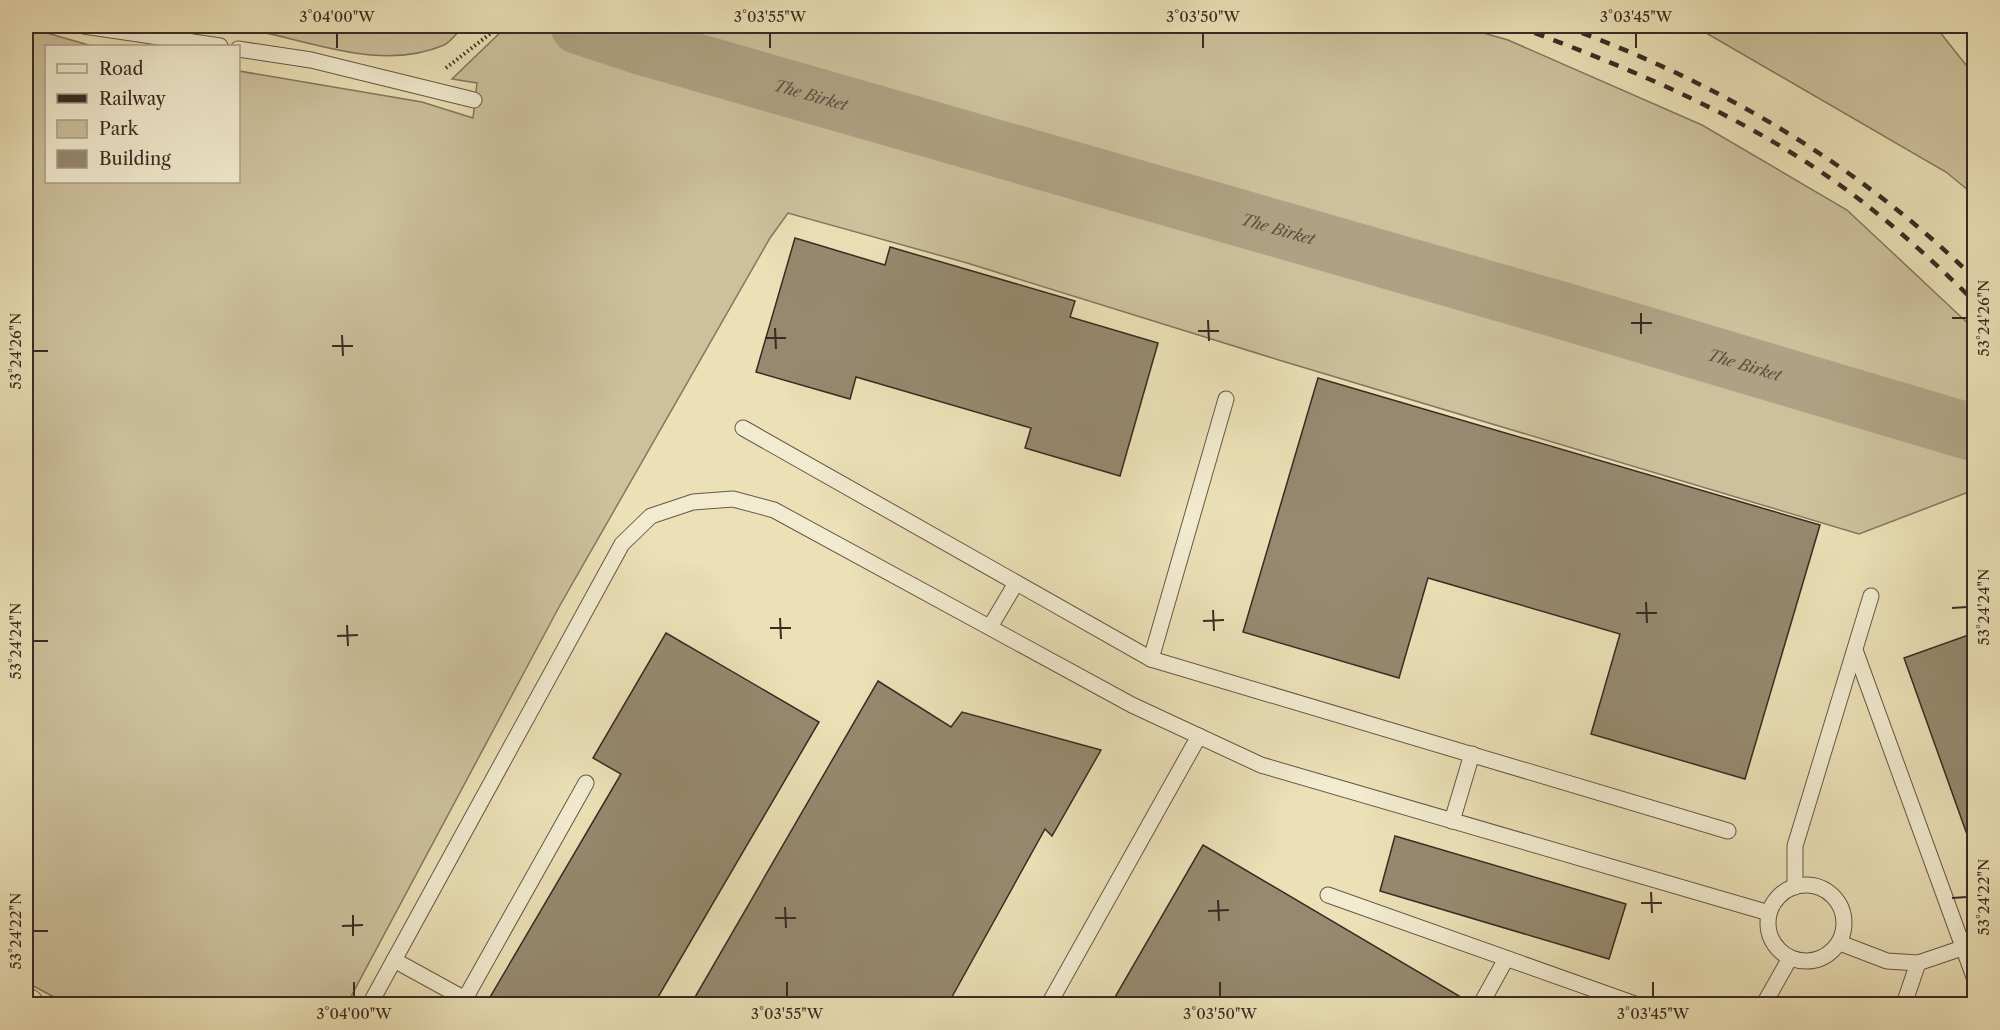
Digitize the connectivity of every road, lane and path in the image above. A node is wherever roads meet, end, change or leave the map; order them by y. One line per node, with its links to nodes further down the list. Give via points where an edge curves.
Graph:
1 (84, 26): 3 (lane)
2 (500, 26): 5 (path)
3 (213, 45)
4 (240, 49): 5 (lane, via 311,60)
5 (422, 87): 6 (lane)
6 (474, 100)
7 (1226, 399): 13 (lane)
8 (743, 428): 9 (lane)
9 (1016, 583): 11 (lane); 13 (lane)
10 (1871, 596): 12 (lane)
11 (990, 627): 14 (lane, via 1132,705); 26 (lane, via 774,510 733,499 693,502 651,516 622,544)
12 (1855, 650): 19 (lane, via 1795,846); 23 (lane)
13 (1151, 659): 15 (lane)
14 (1199, 736): 17 (lane, via 1261,765); 31 (lane)
15 (1472, 754): 17 (lane); 18 (lane)
16 (585, 783): 29 (lane)
17 (1452, 821): 21 (lane)
18 (1728, 831)
19 (1795, 887): 21 (lane, via 1778,897); 22 (lane, via 1814,885 1835,897 1845,919)
20 (1328, 895): 24 (lane)
21 (1769, 913): 25 (lane, via 1770,935)
22 (1840, 943): 25 (lane, via 1821,959 1810,962); 27 (lane, via 1887,961)
23 (1969, 946): 27 (lane); 28 (lane)
24 (1506, 958): 32 (lane); 33 (lane)
25 (1791, 958): 34 (lane)
26 (394, 960): 29 (lane); 30 (lane)
27 (1918, 963): 35 (lane)
28 (1974, 977)
29 (464, 1002)
30 (370, 1005)
31 (1049, 1005)
32 (1481, 1005)
33 (1635, 1005)
34 (1764, 1005)
35 (1904, 1005)

